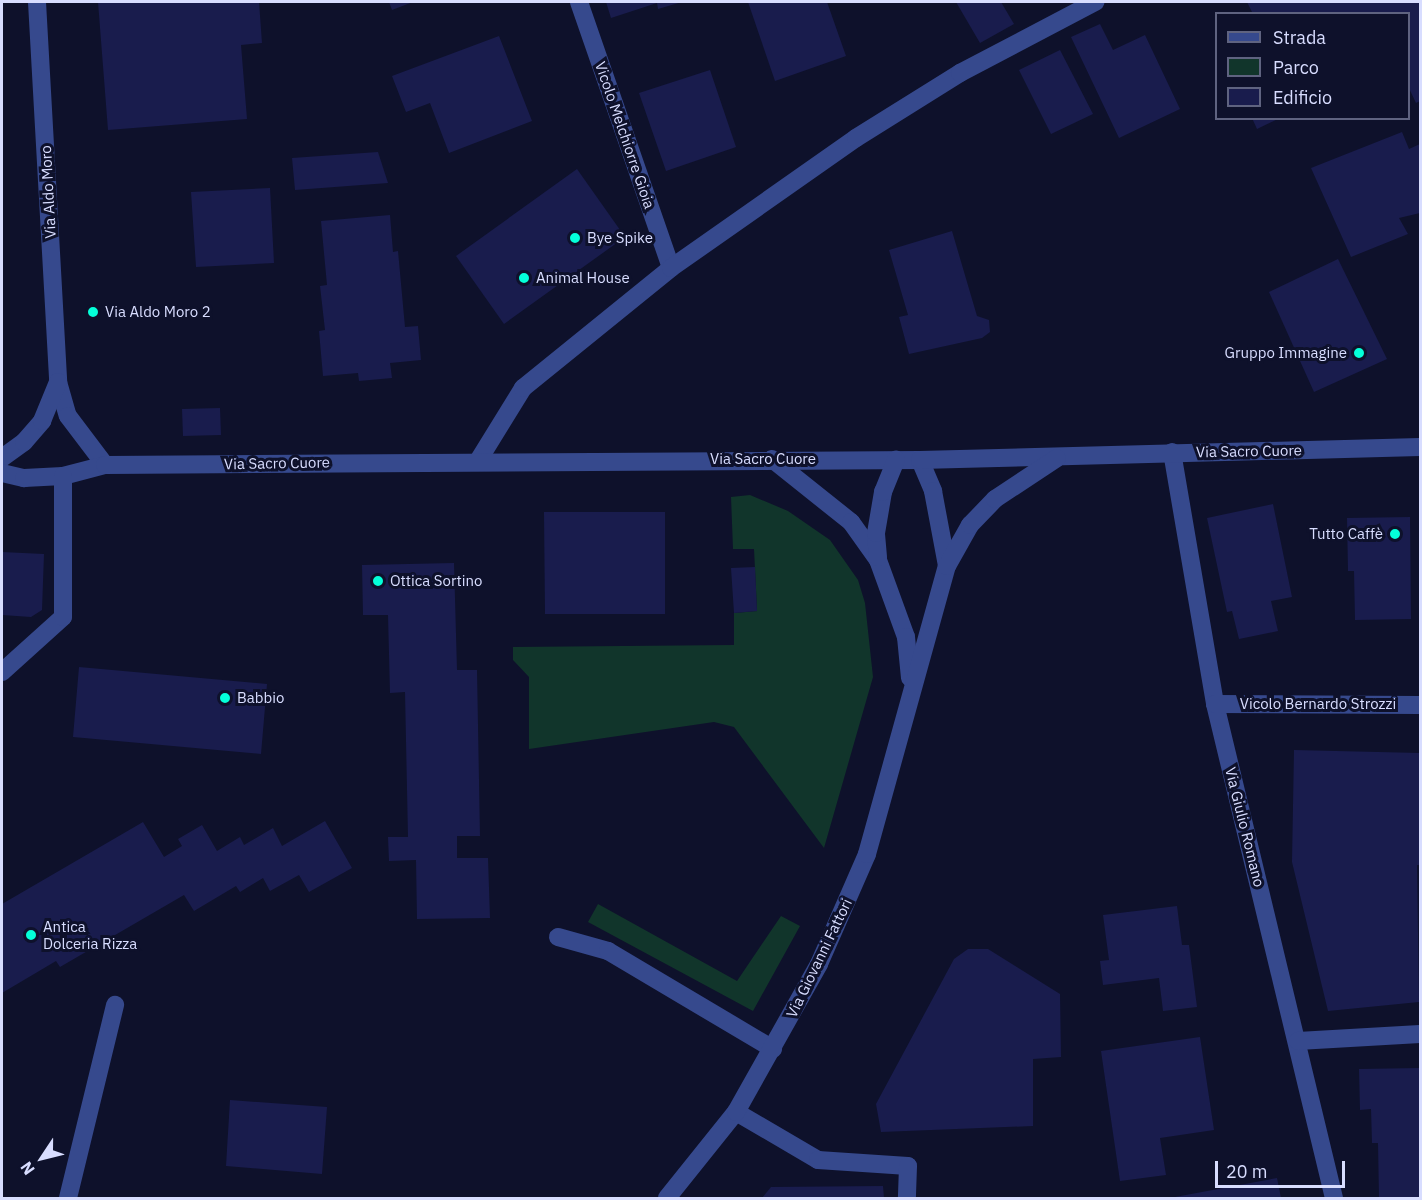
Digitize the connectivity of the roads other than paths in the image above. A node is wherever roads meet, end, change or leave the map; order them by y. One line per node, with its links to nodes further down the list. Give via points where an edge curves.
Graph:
1 (37, 2): 5 (street, Via Aldo Moro)
2 (579, 2): 4 (street, Vicolo Melchiorre Gioia)
3 (1095, 2): 4 (street, via 960,74 856,138)
4 (671, 268): 13 (street, via 523,388)
5 (58, 382): 8 (street, via 42,421 24,442); 14 (street, via 68,416)
6 (1420, 447): 7 (street, Via Sacro Cuore)
7 (1172, 452): 9 (street, Via Sacro Cuore); 21 (street, Via Giulio Romano)
8 (2, 458)
9 (1058, 458): 12 (street, Via Sacro Cuore); 18 (street, via 995,499 970,525)
10 (772, 459): 11 (street, Via Sacro Cuore); 13 (street, Via Sacro Cuore); 17 (street, via 851,522)
11 (896, 460): 12 (street, Via Sacro Cuore); 17 (street, via 884,492 876,533)
12 (920, 460): 18 (street, via 939,513)
13 (478, 461): 14 (street, Via Sacro Cuore)
14 (105, 465): 16 (street, Via Sacro Cuore)
15 (2, 473): 16 (street, Via Sacro Cuore)
16 (63, 476): 19 (street, via 63,617)
17 (879, 560): 20 (street, via 906,637)
18 (947, 566): 20 (street, Via Giovanni Fattori)
19 (2, 672)
20 (911, 688): 27 (street, Via Giovanni Fattori, via 867,854 819,964)
21 (1215, 704): 22 (street, Vicolo Bernardo Strozzi); 26 (street, Via Giulio Romano)
22 (1420, 705)
23 (558, 937): 27 (street, via 608,951)
24 (115, 1005): 29 (street)
25 (1420, 1034): 26 (street)
26 (1298, 1041): 32 (street, Via Giulio Romano)
27 (773, 1049): 28 (street, Via Giovanni Fattori)
28 (736, 1112): 30 (street, Via Giovanni Fattori); 31 (street, via 818,1160 908,1166)
29 (68, 1198)
30 (667, 1198)
31 (907, 1198)
32 (1334, 1198)

